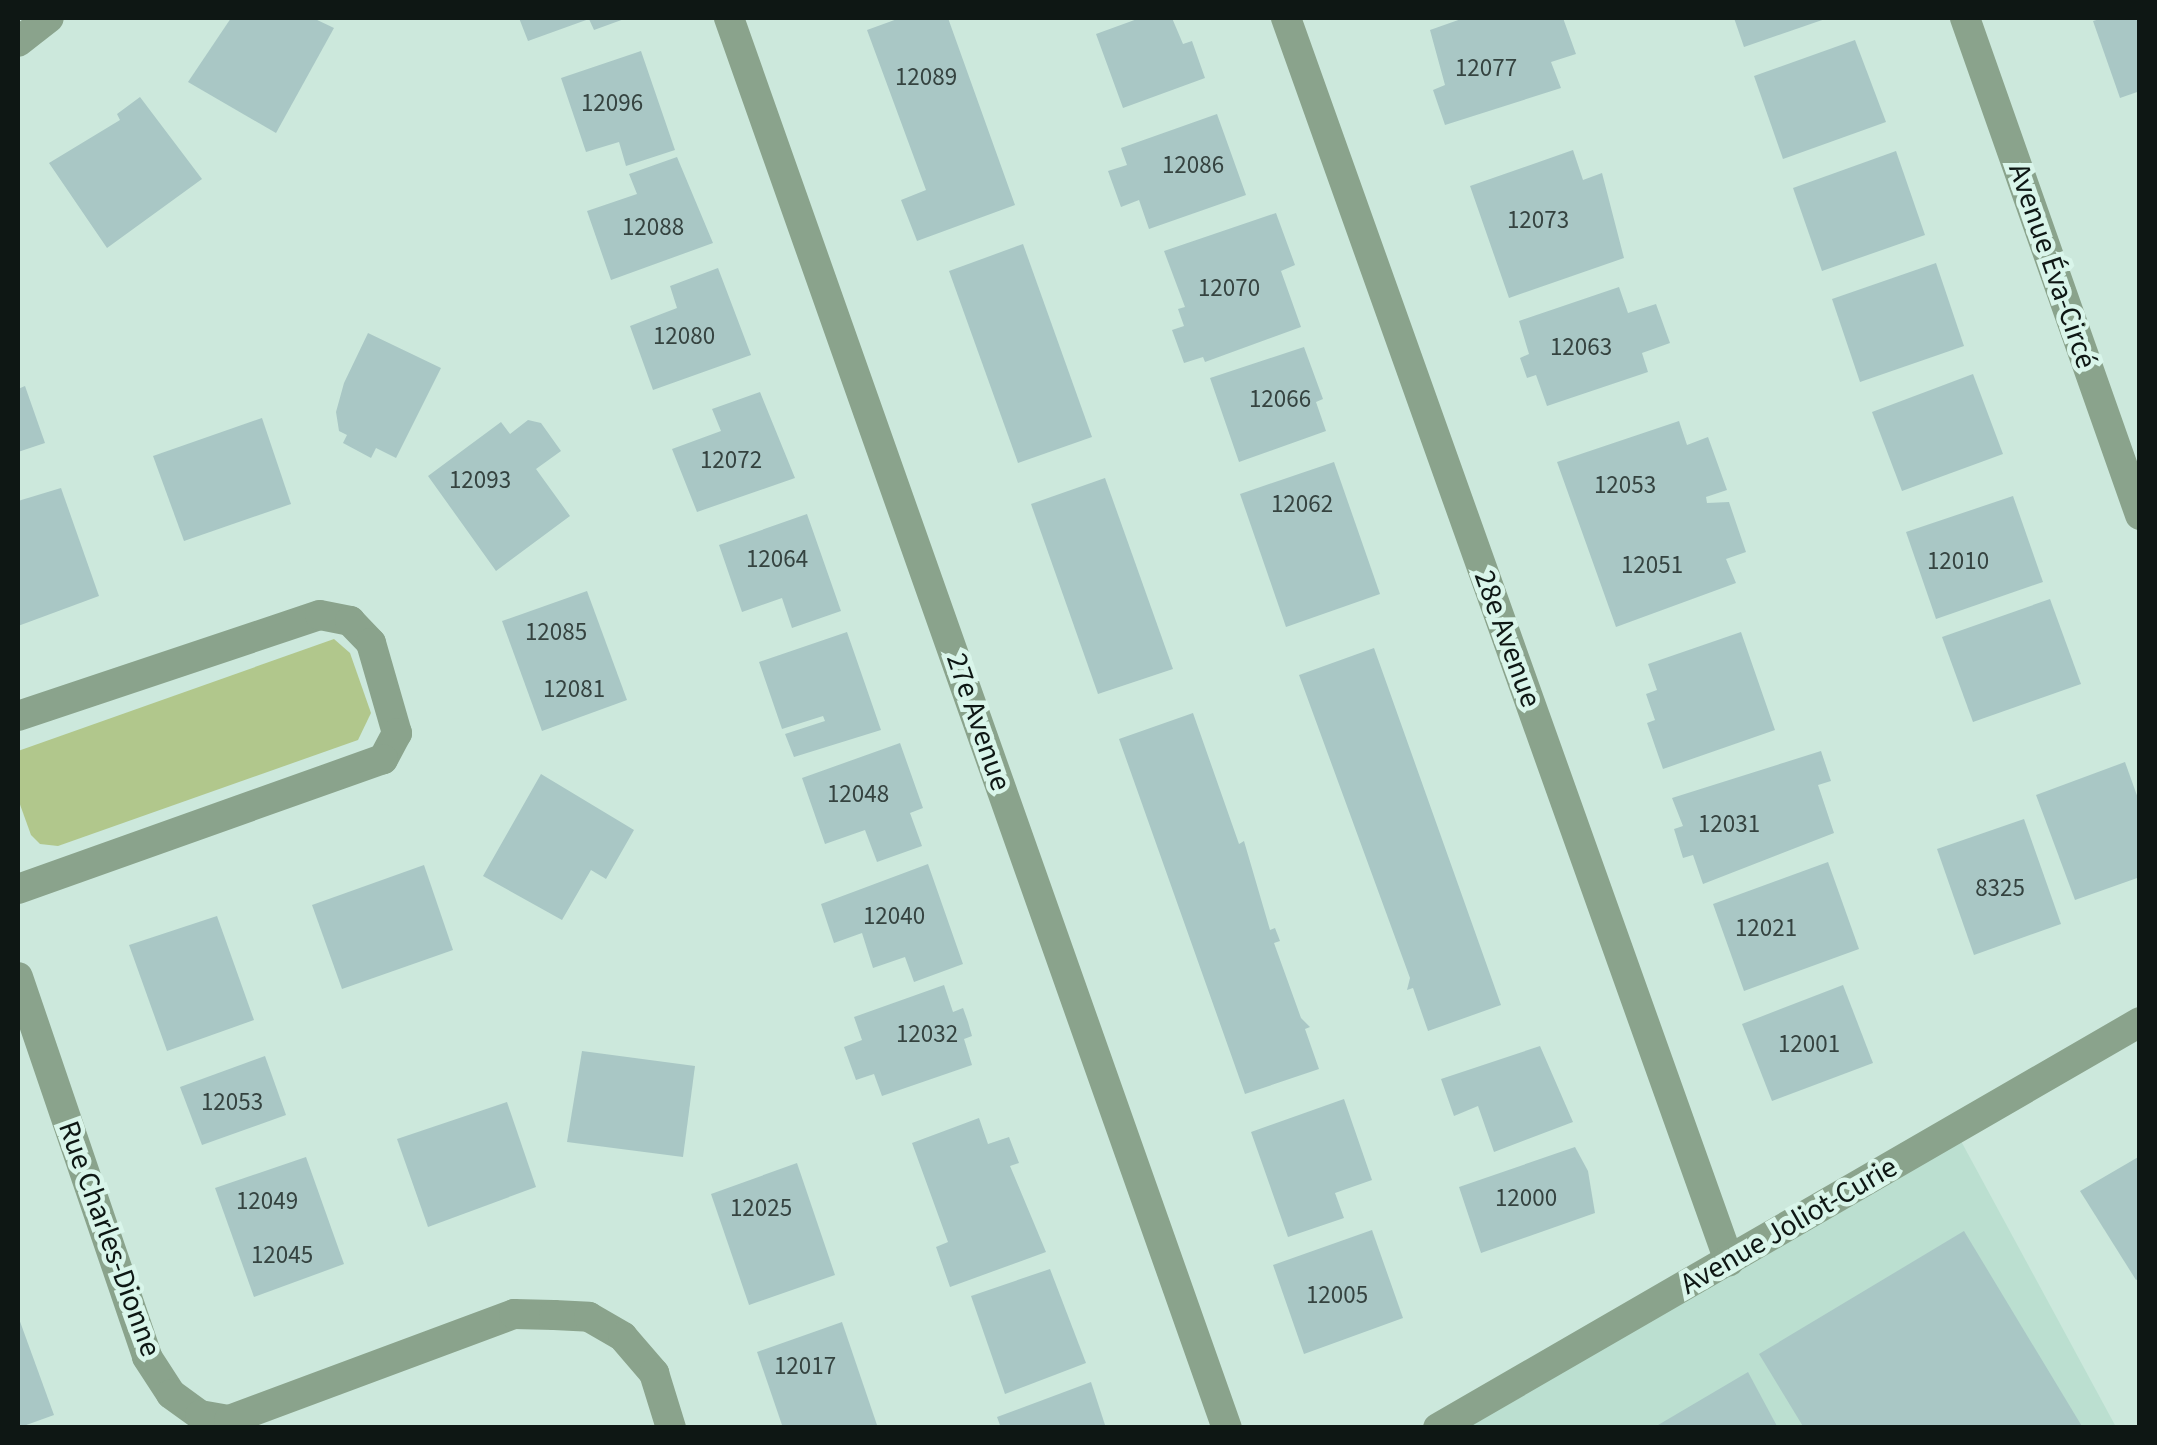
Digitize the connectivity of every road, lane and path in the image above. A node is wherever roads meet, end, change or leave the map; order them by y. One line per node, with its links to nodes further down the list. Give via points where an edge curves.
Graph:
1 (49, 18): 5 (street)
2 (729, 18): 13 (street, 27e Avenue)
3 (1286, 18): 11 (street, 28e Avenue)
4 (1965, 18): 6 (street, Avenue Éva-Circé)
5 (18, 42)
6 (2140, 515)
7 (18, 716): 8 (street, via 320,615 350,621 371,643 397,733 382,759)
8 (18, 889)
9 (18, 977): 12 (street, Rue Charles-Dionne, via 147,1357 171,1394 200,1415 228,1420 514,1314 554,1315 589,1318 623,1337 654,1373)
10 (2140, 1022): 11 (street, Avenue Joliot-Curie)
11 (1729, 1261): 14 (street, Avenue Joliot-Curie)
12 (671, 1428)
13 (1227, 1428)
14 (1438, 1428)

